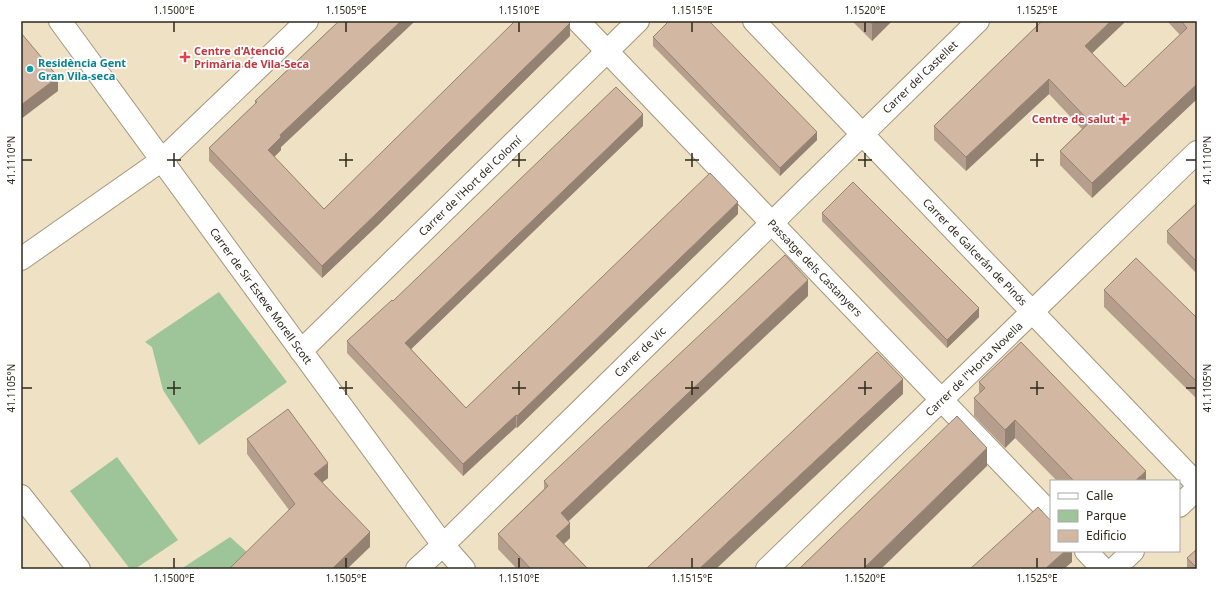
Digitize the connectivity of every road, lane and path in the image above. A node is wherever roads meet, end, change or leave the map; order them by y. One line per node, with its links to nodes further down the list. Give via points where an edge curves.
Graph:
1 (60, 21): 10 (street, Carrer de Sir Esteve Morell Scott)
2 (578, 21): 7 (street, Passatge dels Castanyers)
3 (638, 21): 7 (street, Carrer de l'Hort del Colomí)
4 (754, 21): 8 (street, Carrer de Galcerán de Pinós)
5 (978, 21): 8 (street, Carrer del Castellet)
6 (305, 22): 10 (street)
7 (607, 51): 11 (street, Passatge dels Castanyers); 14 (street, Carrer de l'Hort del Colomí)
8 (862, 134): 11 (street, Carrer de Vic); 13 (street, Carrer de Galcerán de Pinós)
9 (1197, 152): 13 (street, Carrer de l''Horta Novella)
10 (162, 160): 12 (street); 14 (street, Carrer de Sir Esteve Morell Scott)
11 (771, 223): 15 (street, Passatge dels Castanyers); 21 (street, Carrer de Vic)
12 (21, 259)
13 (1032, 312): 15 (street, Carrer de l''Horta Novella); 16 (street, Carrer de Galcerán de Pinós)
14 (302, 352): 21 (street, Carrer de Sir Esteve Morell Scott)
15 (941, 400): 20 (street, Passatge dels Castanyers); 27 (street, Carrer de l''Horta Novella)
16 (1197, 484)
17 (1197, 489): 19 (street)
18 (21, 496): 24 (street)
19 (1180, 505)
20 (1050, 513)
21 (443, 545): 25 (street, Carrer de Vic); 26 (street, Carrer de Sir Esteve Morell Scott)
22 (1087, 552): 28 (street)
23 (1131, 552): 29 (street)
24 (79, 569)
25 (417, 569)
26 (464, 569)
27 (767, 569)
28 (1103, 569)
29 (1114, 569)

